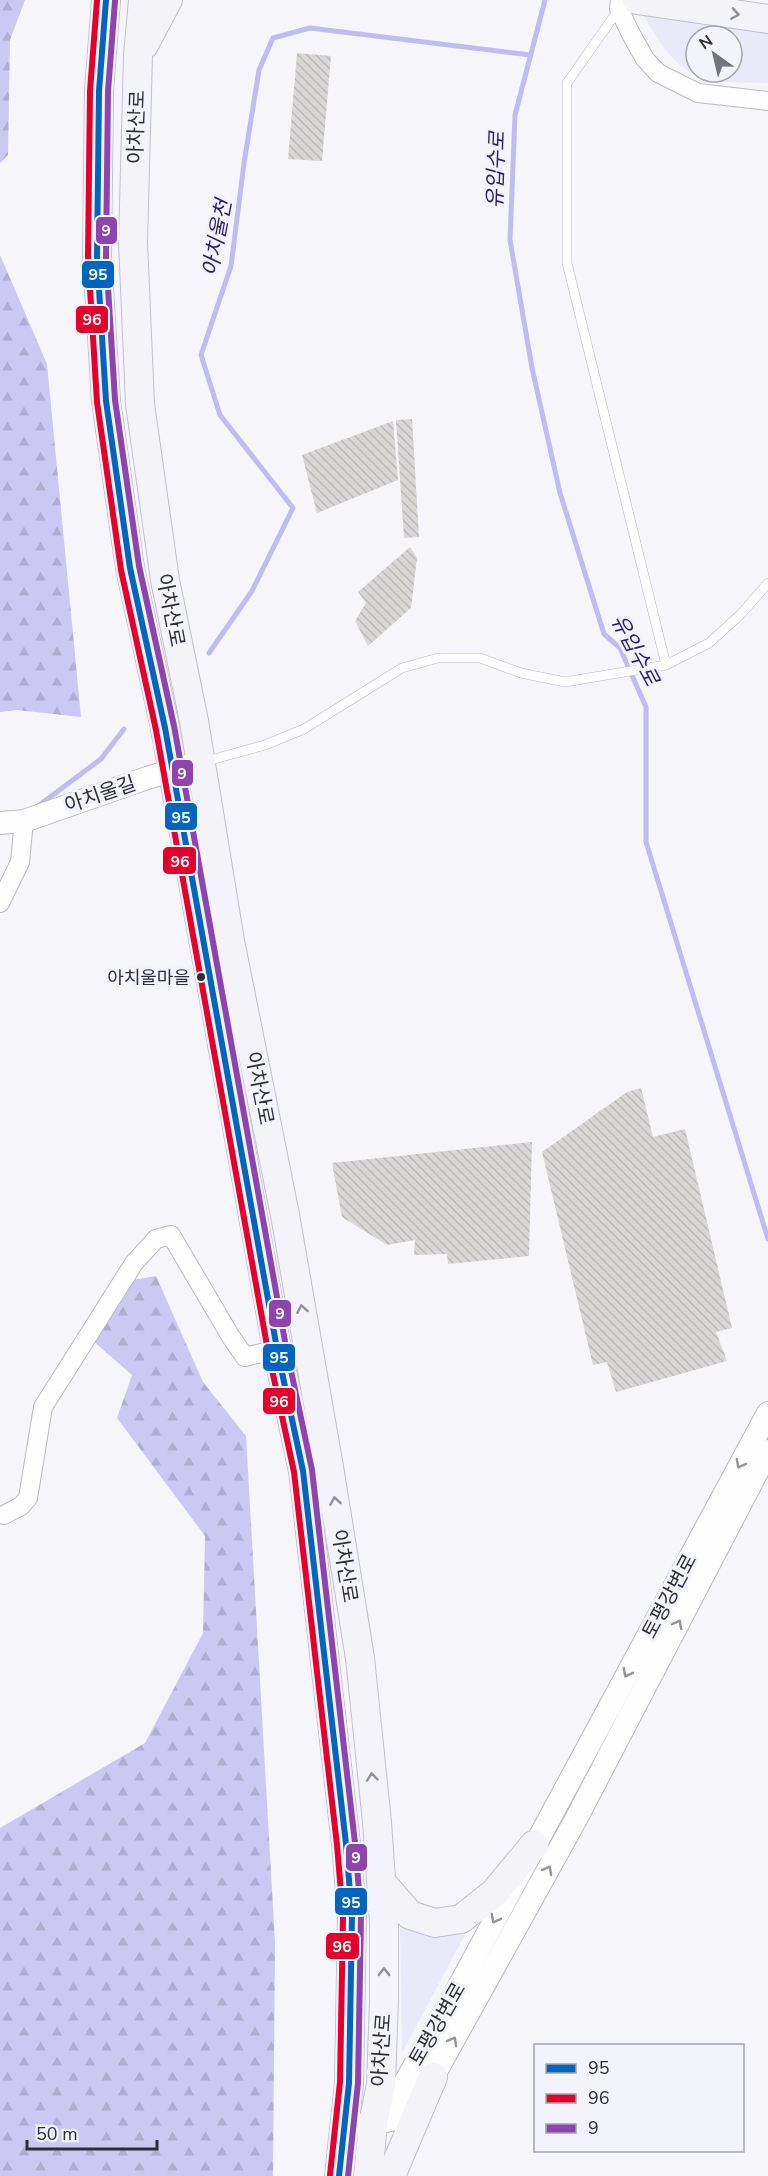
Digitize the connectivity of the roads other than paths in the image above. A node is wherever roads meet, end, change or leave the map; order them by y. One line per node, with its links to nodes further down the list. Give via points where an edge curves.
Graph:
1 (106, 0): 11 (main road, 아차산로, via 99,91 97,256 106,401 130,568)
2 (143, 0): 6 (main road, 아차산로)
3 (168, 0): 6 (main road)
4 (625, 3): 5 (main road, one-way to 5); 7 (street, via 645,59 658,73 698,93); 9 (lane, via 567,83 567,263)
5 (768, 19)
6 (138, 55): 10 (main road, 아차산로, via 133,242 140,404 165,580)
7 (768, 101)
8 (768, 583): 9 (lane, via 709,643)
9 (663, 666): 10 (lane, via 565,682 521,673 480,658 438,658 402,668 304,729 265,745)
10 (200, 762): 11 (street, 아치울길); 20 (main road, 아차산로, one-way to 10, via 360,1658 329,1467)
11 (173, 771): 12 (street, 아치울길); 15 (main road, 아차산로)
12 (24, 820): 13 (street, 아치울길); 14 (street, via 20,862)
13 (0, 823)
14 (0, 903)
15 (277, 1348): 18 (street, via 246,1357 171,1235 156,1239 134,1263 43,1407 28,1498); 23 (main road, 아차산로, via 303,1471 346,1844 352,1916 350,2083)
16 (768, 1413): 19 (street, 토평강변로, one-way to 19)
17 (768, 1452): 21 (street, 토평강변로, one-way to 17, via 575,1821)
18 (4, 1515)
19 (534, 1845): 20 (main road, via 494,1893 461,1919 435,1923 410,1915); 22 (street, 토평강변로, one-way to 22, via 391,2107)
20 (382, 1883): 22 (main road, 아차산로, one-way to 20, via 381,2084)
21 (433, 2077): 22 (street, 토평강변로, via 399,2118); 26 (main road)
22 (373, 2124): 23 (street); 25 (main road, 아차산로)
23 (344, 2125): 24 (main road, 아차산로)
24 (339, 2176)
25 (369, 2176)
26 (391, 2176)

